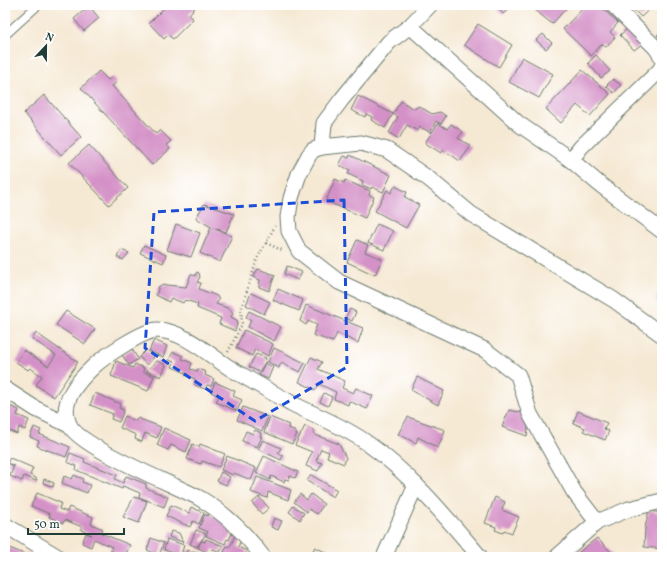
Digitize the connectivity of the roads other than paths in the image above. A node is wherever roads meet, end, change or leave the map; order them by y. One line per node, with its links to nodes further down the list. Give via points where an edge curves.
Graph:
1 (38, 5): 5 (lane)
2 (430, 5): 4 (street)
3 (613, 5): 6 (street)
4 (410, 26): 8 (street, via 390,42 324,123); 9 (street, via 519,124)
5 (5, 34)
6 (662, 57)
7 (662, 66): 9 (street)
8 (322, 147): 11 (street, via 361,143 387,150 429,179 471,214 614,300); 16 (street, via 313,150 309,155 291,198 289,231 299,251 339,282 485,350 518,375 530,414 574,492)
9 (571, 160): 10 (street)
10 (662, 231)
11 (662, 335)
12 (5, 389): 13 (street, via 36,409)
13 (69, 425): 14 (street, via 66,409 74,386 94,365 128,342 156,330 177,335 200,347 222,364 367,442); 19 (street, via 82,439 201,499 246,534)
14 (416, 485): 20 (street); 21 (street)
15 (662, 501): 16 (street, via 629,509)
16 (598, 522): 22 (street)
17 (5, 526): 18 (street)
18 (58, 557)
19 (263, 557)
20 (384, 557)
21 (480, 557)
22 (557, 557)

